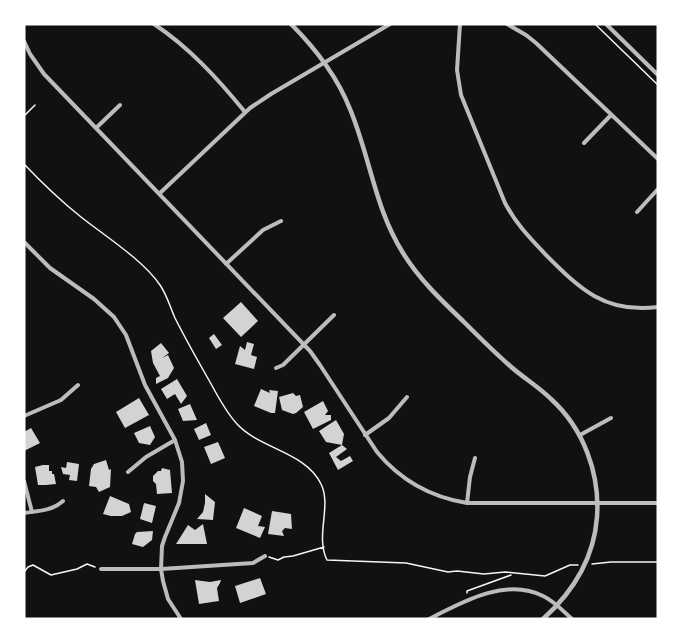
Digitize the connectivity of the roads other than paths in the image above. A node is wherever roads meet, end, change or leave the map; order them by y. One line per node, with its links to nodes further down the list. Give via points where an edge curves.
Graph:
1 (154, 24): 11 (street, via 203,63)
2 (291, 24): 8 (street)
3 (390, 24): 8 (street)
4 (460, 24): 22 (street, via 460,94 514,219 589,294 613,305)
5 (507, 24): 12 (street, via 536,43)
6 (606, 24): 9 (street)
7 (24, 41): 13 (street, via 44,74)
8 (324, 62): 11 (street); 31 (street, via 351,110 382,210 408,261 502,359 553,400)
9 (658, 75)
10 (120, 105): 13 (street)
11 (245, 112): 17 (street)
12 (611, 115): 14 (street); 15 (street)
13 (96, 128): 17 (street)
14 (584, 143)
15 (658, 159)
16 (658, 189): 18 (street)
17 (159, 194): 21 (street)
18 (637, 212)
19 (281, 221): 21 (street, via 258,233)
20 (24, 242): 32 (street, via 50,268 114,317)
21 (226, 264): 24 (street)
22 (658, 307)
23 (334, 315): 24 (street)
24 (304, 345): 25 (street); 30 (street)
25 (276, 368)
26 (78, 386): 28 (street, via 61,400)
27 (407, 397): 30 (street, via 389,418)
28 (24, 416)
29 (611, 418): 31 (street)
30 (365, 435): 37 (street, via 386,463 409,482 440,497)
31 (580, 435): 38 (street, via 594,472)
32 (175, 440): 34 (street); 44 (street, via 183,481 162,546)
33 (475, 458): 37 (street)
34 (128, 472)
35 (24, 481): 40 (street)
36 (63, 501): 40 (street, via 56,507)
37 (467, 503): 38 (street)
38 (597, 503): 39 (street); 45 (street, via 594,536 585,565)
39 (658, 503)
40 (32, 512): 41 (street)
41 (24, 513)
42 (265, 556): 44 (street, via 253,563)
43 (101, 569): 44 (street)
44 (161, 569): 46 (street, via 168,599)
45 (558, 606): 47 (street, via 542,595 520,589 501,590 468,600); 48 (street); 49 (street)
46 (181, 619)
47 (429, 619)
48 (543, 619)
49 (572, 619)

